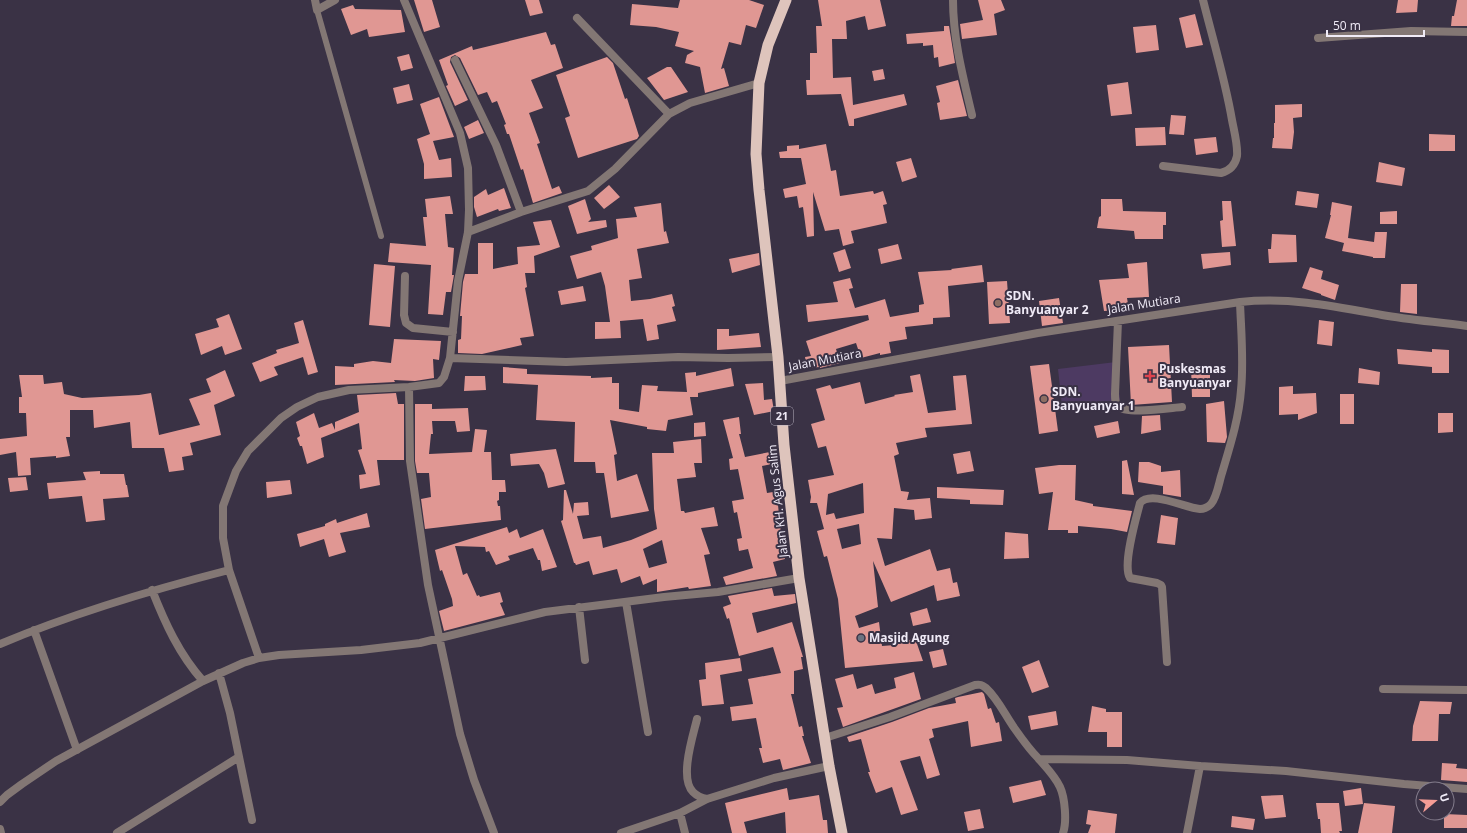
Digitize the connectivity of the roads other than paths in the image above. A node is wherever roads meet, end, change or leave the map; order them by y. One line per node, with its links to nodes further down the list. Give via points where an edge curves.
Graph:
1 (315, 0): 7 (street)
2 (335, 0): 7 (street)
3 (404, 0): 17 (street, via 461,138 468,168)
4 (786, 0): 12 (highway, Jalan KH. Agus Salim / 21, via 768,45)
5 (954, 0): 14 (street, via 953,22)
6 (1203, 0): 15 (street, via 1228,100 1237,156 1231,168 1221,173)
7 (317, 10): 18 (lane)
8 (577, 18): 13 (street)
9 (1467, 32): 10 (street, via 1412,31)
10 (1318, 38)
11 (455, 60): 16 (street, via 496,145)
12 (759, 83): 13 (street, via 690,102); 24 (highway, Jalan KH. Agus Salim / 21, via 756,154 758,190)
13 (669, 114): 16 (street, via 615,169 588,191)
14 (972, 115)
15 (1163, 166)
16 (521, 212): 17 (street)
17 (468, 232): 23 (street)
18 (381, 236)
19 (405, 276): 23 (street, via 406,323 413,328)
20 (1240, 302): 21 (street, Jalan Mutiara); 22 (street, Jalan Mutiara, via 1308,302 1407,319); 39 (street, via 1241,390 1233,436 1211,505 1200,510 1152,497 1144,499 1140,503 1128,556 1130,578 1157,583 1162,587)
21 (1118, 321): 26 (street, Jalan Mutiara, via 1038,333); 28 (street, via 1115,394 1117,406 1126,410)
22 (1467, 326)
23 (452, 332): 25 (street)
24 (778, 357): 25 (street, via 678,357 566,362); 26 (highway, Jalan KH. Agus Salim / 21)
25 (450, 358): 27 (street, via 442,382)
26 (780, 381): 30 (highway, Jalan KH. Agus Salim / 21, via 784,445)
27 (409, 387): 29 (street, via 348,390 318,397 297,407 266,432 248,451 236,471 224,506 223,538); 35 (street, via 410,461 428,585)
28 (1182, 407)
29 (229, 570): 31 (street); 37 (street)
30 (799, 578): 32 (street, via 718,592); 46 (highway, Jalan KH. Agus Salim / 21)
31 (152, 590): 34 (street); 41 (street, via 170,633 191,667)
32 (626, 602): 33 (street); 45 (street)
33 (579, 607): 35 (street, via 545,612); 38 (street)
34 (34, 630): 36 (street); 47 (street)
35 (440, 639): 37 (street, via 361,650); 60 (street, via 460,734)
36 (0, 644)
37 (259, 658): 40 (street)
38 (585, 660)
39 (1167, 662)
40 (219, 673): 41 (street); 48 (street)
41 (203, 680): 47 (street)
42 (1383, 689): 43 (street)
43 (1467, 690)
44 (697, 719): 53 (street, via 690,748 689,786 694,794)
45 (648, 732)
46 (825, 738): 49 (street, via 981,685 995,699); 50 (highway, Jalan KH. Agus Salim / 21)
47 (77, 750): 54 (street, via 56,761)
48 (239, 757): 56 (street); 59 (street)
49 (1038, 759): 51 (street, via 1127,760); 64 (street, via 1060,787 1065,822)
50 (829, 766): 53 (street, via 774,778); 63 (highway, Jalan KH. Agus Salim / 21)
51 (1200, 766): 52 (street, via 1286,771); 65 (street)
52 (1467, 789)
53 (707, 799): 55 (street)
54 (0, 802)
55 (680, 813): 61 (street); 62 (street)
56 (252, 820)
57 (0, 829): 58 (street)
58 (1, 833)
59 (117, 833)
60 (494, 833)
61 (621, 833)
62 (685, 833)
63 (842, 833)
64 (1063, 833)
65 (1187, 833)

